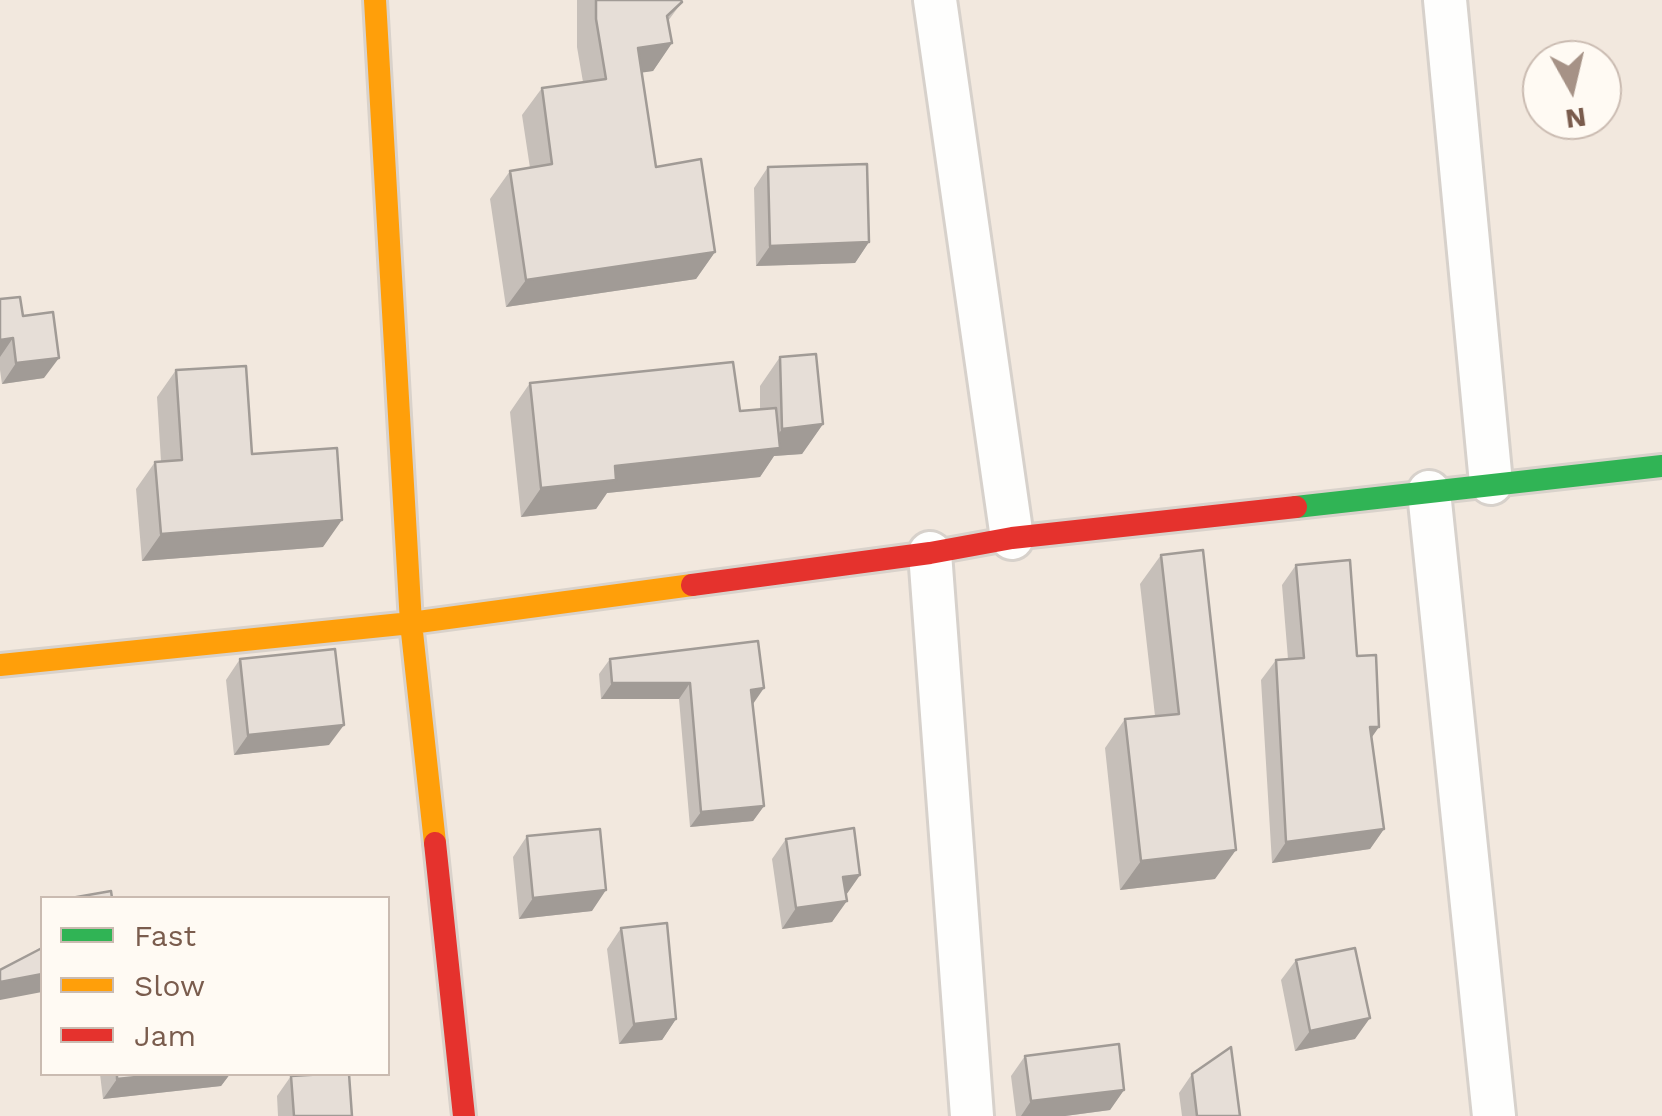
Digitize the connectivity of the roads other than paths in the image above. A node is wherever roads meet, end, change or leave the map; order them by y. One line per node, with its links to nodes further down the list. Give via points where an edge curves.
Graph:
1 (375, 0): 9 (street)
2 (935, 0): 7 (street)
3 (1445, 0): 5 (street)
4 (1662, 466): 5 (street)
5 (1491, 483): 6 (street)
6 (1429, 492): 7 (street); 13 (street)
7 (1012, 538): 8 (street)
8 (930, 552): 9 (street); 12 (street)
9 (411, 623): 10 (street); 11 (street)
10 (0, 666)
11 (464, 1116)
12 (972, 1116)
13 (1494, 1116)

